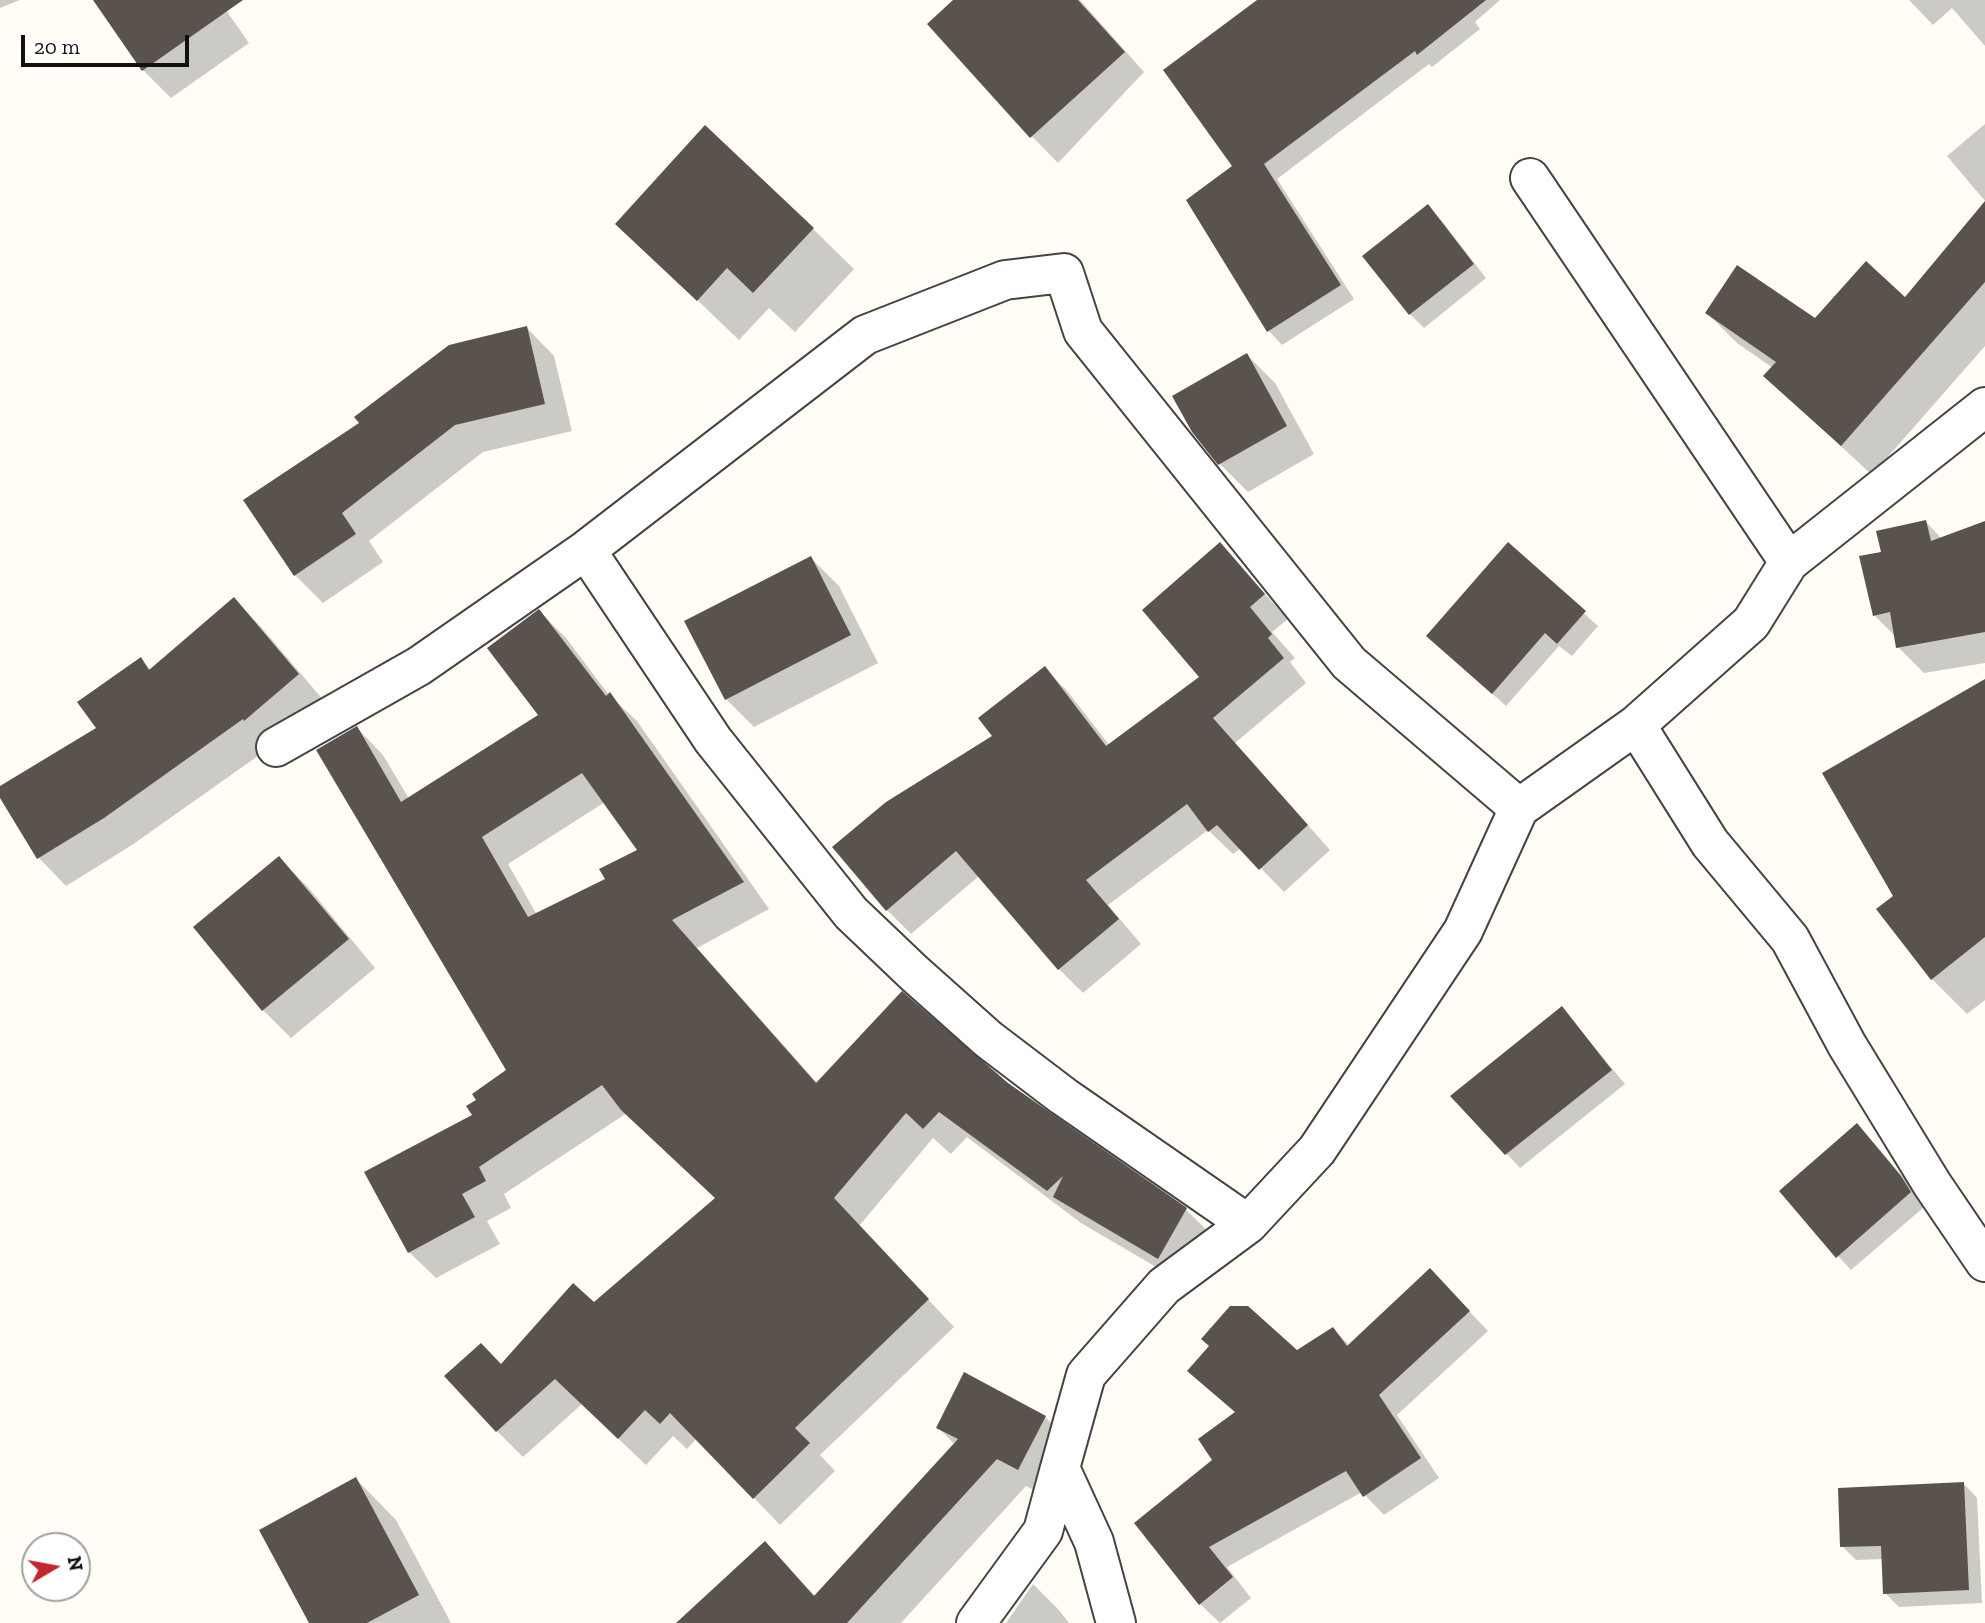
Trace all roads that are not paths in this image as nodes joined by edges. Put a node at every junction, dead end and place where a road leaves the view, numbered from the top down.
1 (1530, 177) dead end
2 (1985, 407) edge
3 (586, 550) junction
4 (1789, 562) junction
5 (1636, 725) junction
6 (276, 747) dead end
7 (1519, 808) junction
8 (1248, 1224) junction
9 (1985, 1262) edge
10 (1060, 1468) junction
11 (976, 1623) edge
12 (1116, 1623) edge

1 - 4 street
2 - 4 street
3 - 6 street
3 - 7 street
3 - 8 street
4 - 5 street
5 - 7 street
5 - 9 street
7 - 8 street
8 - 10 street
10 - 11 street
10 - 12 street

